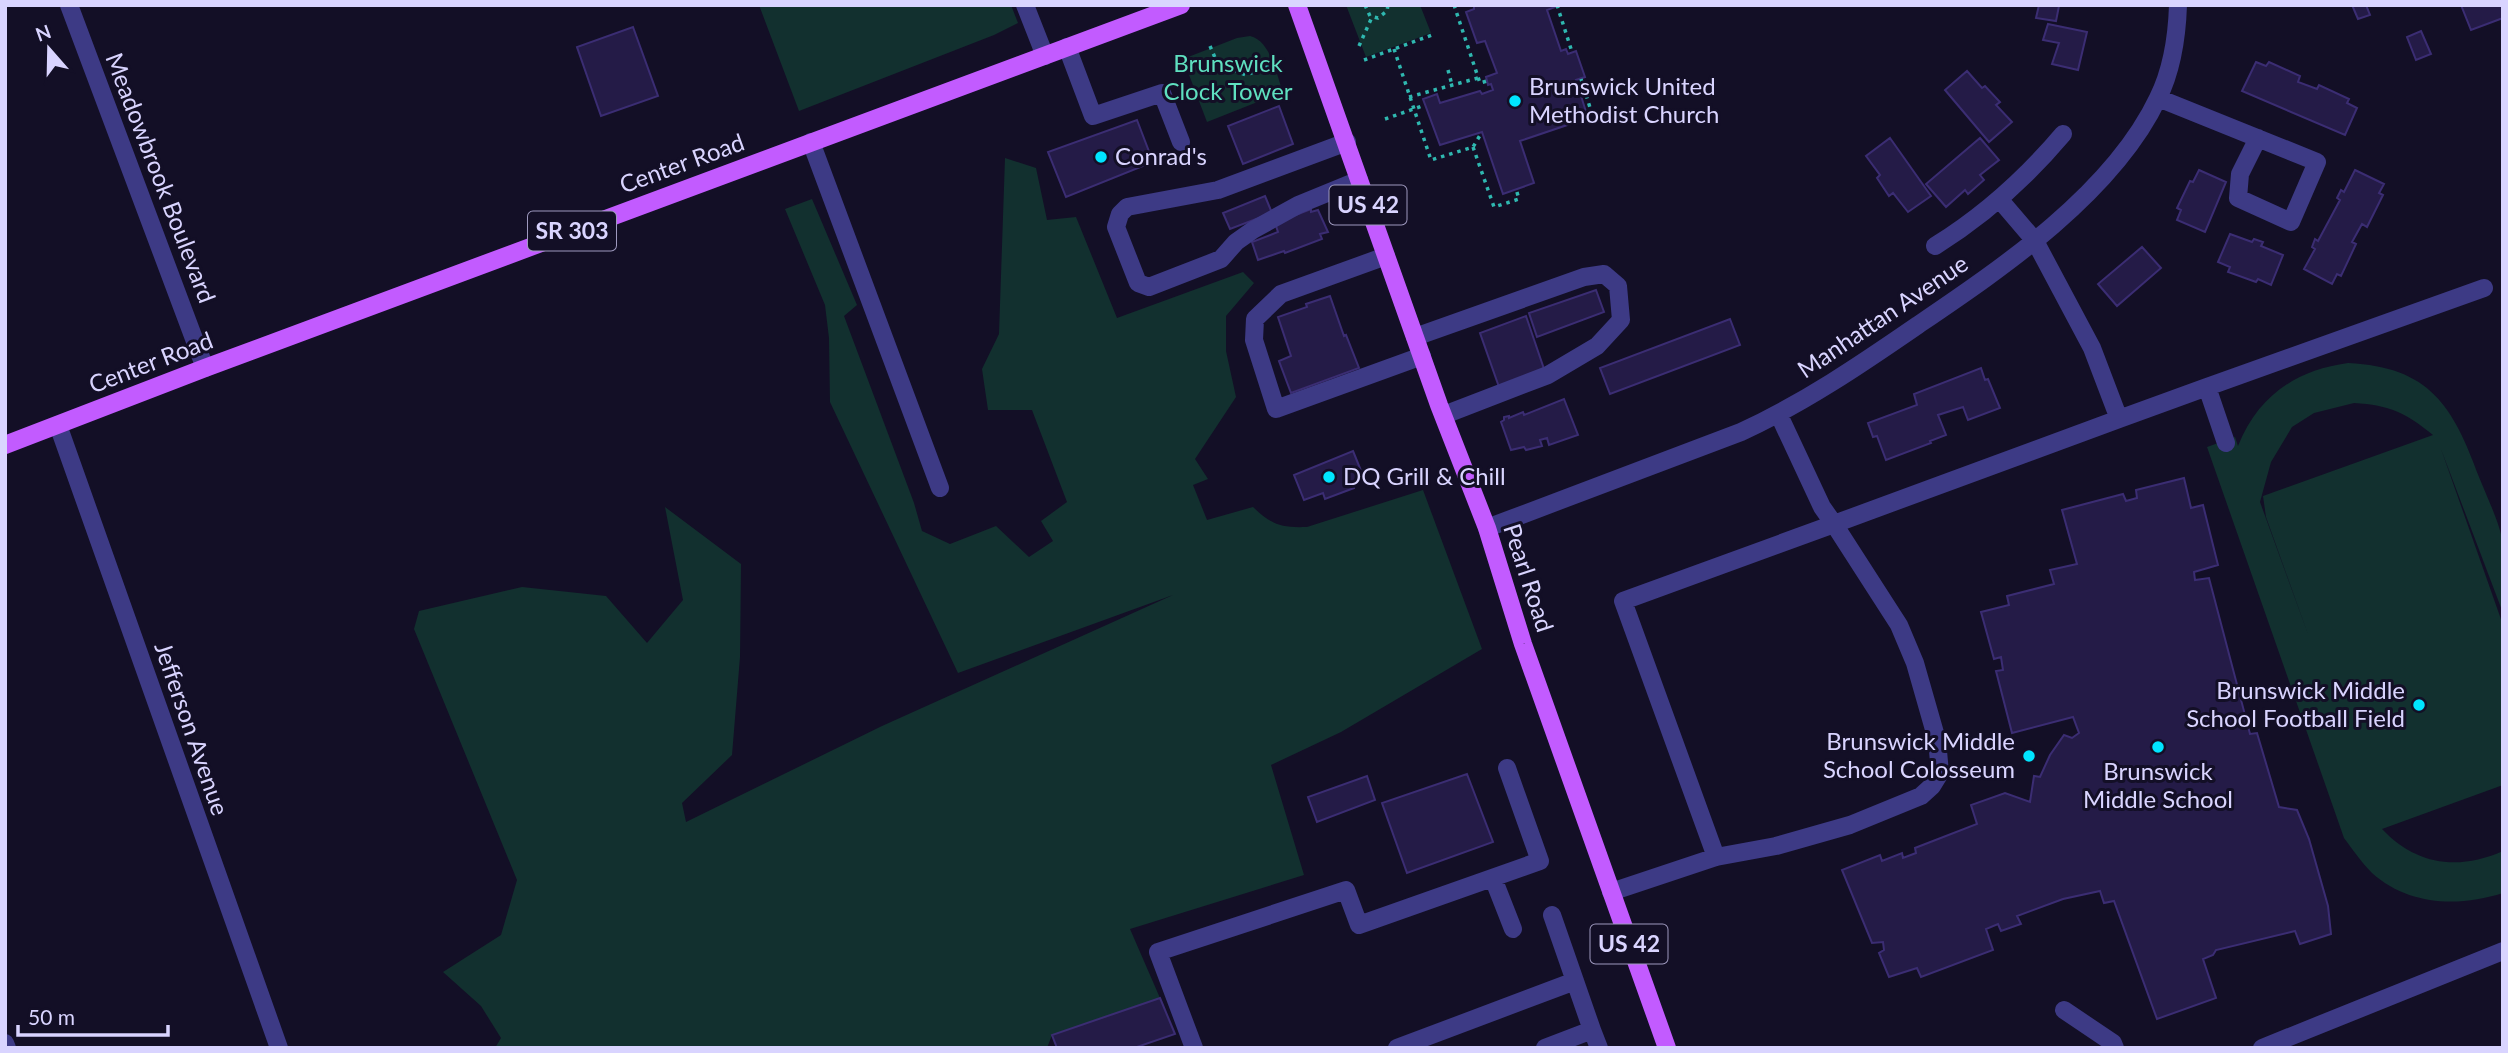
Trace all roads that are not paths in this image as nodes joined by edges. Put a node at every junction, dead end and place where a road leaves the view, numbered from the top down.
1 (69, 5) edge
2 (1025, 5) edge
3 (1181, 5) edge
4 (1297, 5) edge
5 (2178, 5) edge
6 (1067, 47) junction
7 (1045, 55) junction
8 (2158, 98) junction
9 (2063, 134) dead end
10 (2258, 138) junction
11 (811, 142) junction
12 (1181, 142) dead end
13 (1346, 142) junction
14 (1359, 180) junction
15 (2000, 200) junction
16 (2035, 241) junction
17 (1935, 246) dead end
18 (1386, 256) junction
19 (2484, 288) dead end
20 (1415, 337) junction
21 (1422, 356) junction
22 (205, 368) junction
23 (2207, 387) junction
24 (1444, 415) junction
25 (1779, 415) junction
26 (2119, 419) junction
27 (58, 425) junction
28 (2226, 443) dead end
29 (5, 445) edge
30 (940, 488) dead end
31 (1834, 524) junction
32 (1487, 528) junction
33 (1507, 768) dead end
34 (1716, 857) junction
35 (1493, 878) junction
36 (1611, 892) junction
37 (1552, 915) dead end
38 (1513, 929) dead end
39 (2503, 951) edge
40 (1576, 981) junction
41 (2064, 1010) dead end
42 (1592, 1030) junction
43 (279, 1048) edge
44 (1194, 1048) edge
45 (1397, 1048) edge
46 (1545, 1048) edge
47 (1599, 1048) edge
48 (1667, 1048) edge
49 (2115, 1048) edge
50 (2262, 1048) edge

1 - 22 street, Meadowbrook Boulevard
2 - 7 street
3 - 6 main road, Center Road / SR 303
4 - 13 main road, Pearl Road / US 42
5 - 8 street, Manhattan Avenue
6 - 7 main road, Center Road / SR 303
6 - 12 street
7 - 11 main road, Center Road / SR 303
8 - 10 street
8 - 16 street, Manhattan Avenue
9 - 15 street
10 - 10 street
11 - 22 main road, Center Road / SR 303
11 - 30 street
13 - 14 main road, Pearl Road / US 42
13 - 14 street
14 - 18 main road, Pearl Road / US 42
15 - 16 street
15 - 17 street
16 - 25 street, Manhattan Avenue
16 - 26 street
18 - 20 main road, Pearl Road / US 42
18 - 21 street
19 - 23 street
20 - 21 main road, Pearl Road / US 42
20 - 24 street
21 - 24 main road, Pearl Road / US 42
22 - 27 main road, Center Road / SR 303
23 - 26 street
23 - 28 street
24 - 32 main road, Pearl Road / US 42
25 - 31 street
25 - 32 street, Manhattan Avenue
26 - 31 street
27 - 29 main road, Center Road / SR 303
27 - 43 street, Jefferson Avenue
31 - 34 street
31 - 34 street
32 - 36 main road, Pearl Road / US 42
33 - 35 street
34 - 36 street
35 - 38 street
35 - 44 street
36 - 48 main road, Pearl Road / US 42
37 - 40 street
39 - 50 street
40 - 42 street
40 - 45 street
41 - 49 street
42 - 46 street
42 - 47 street

